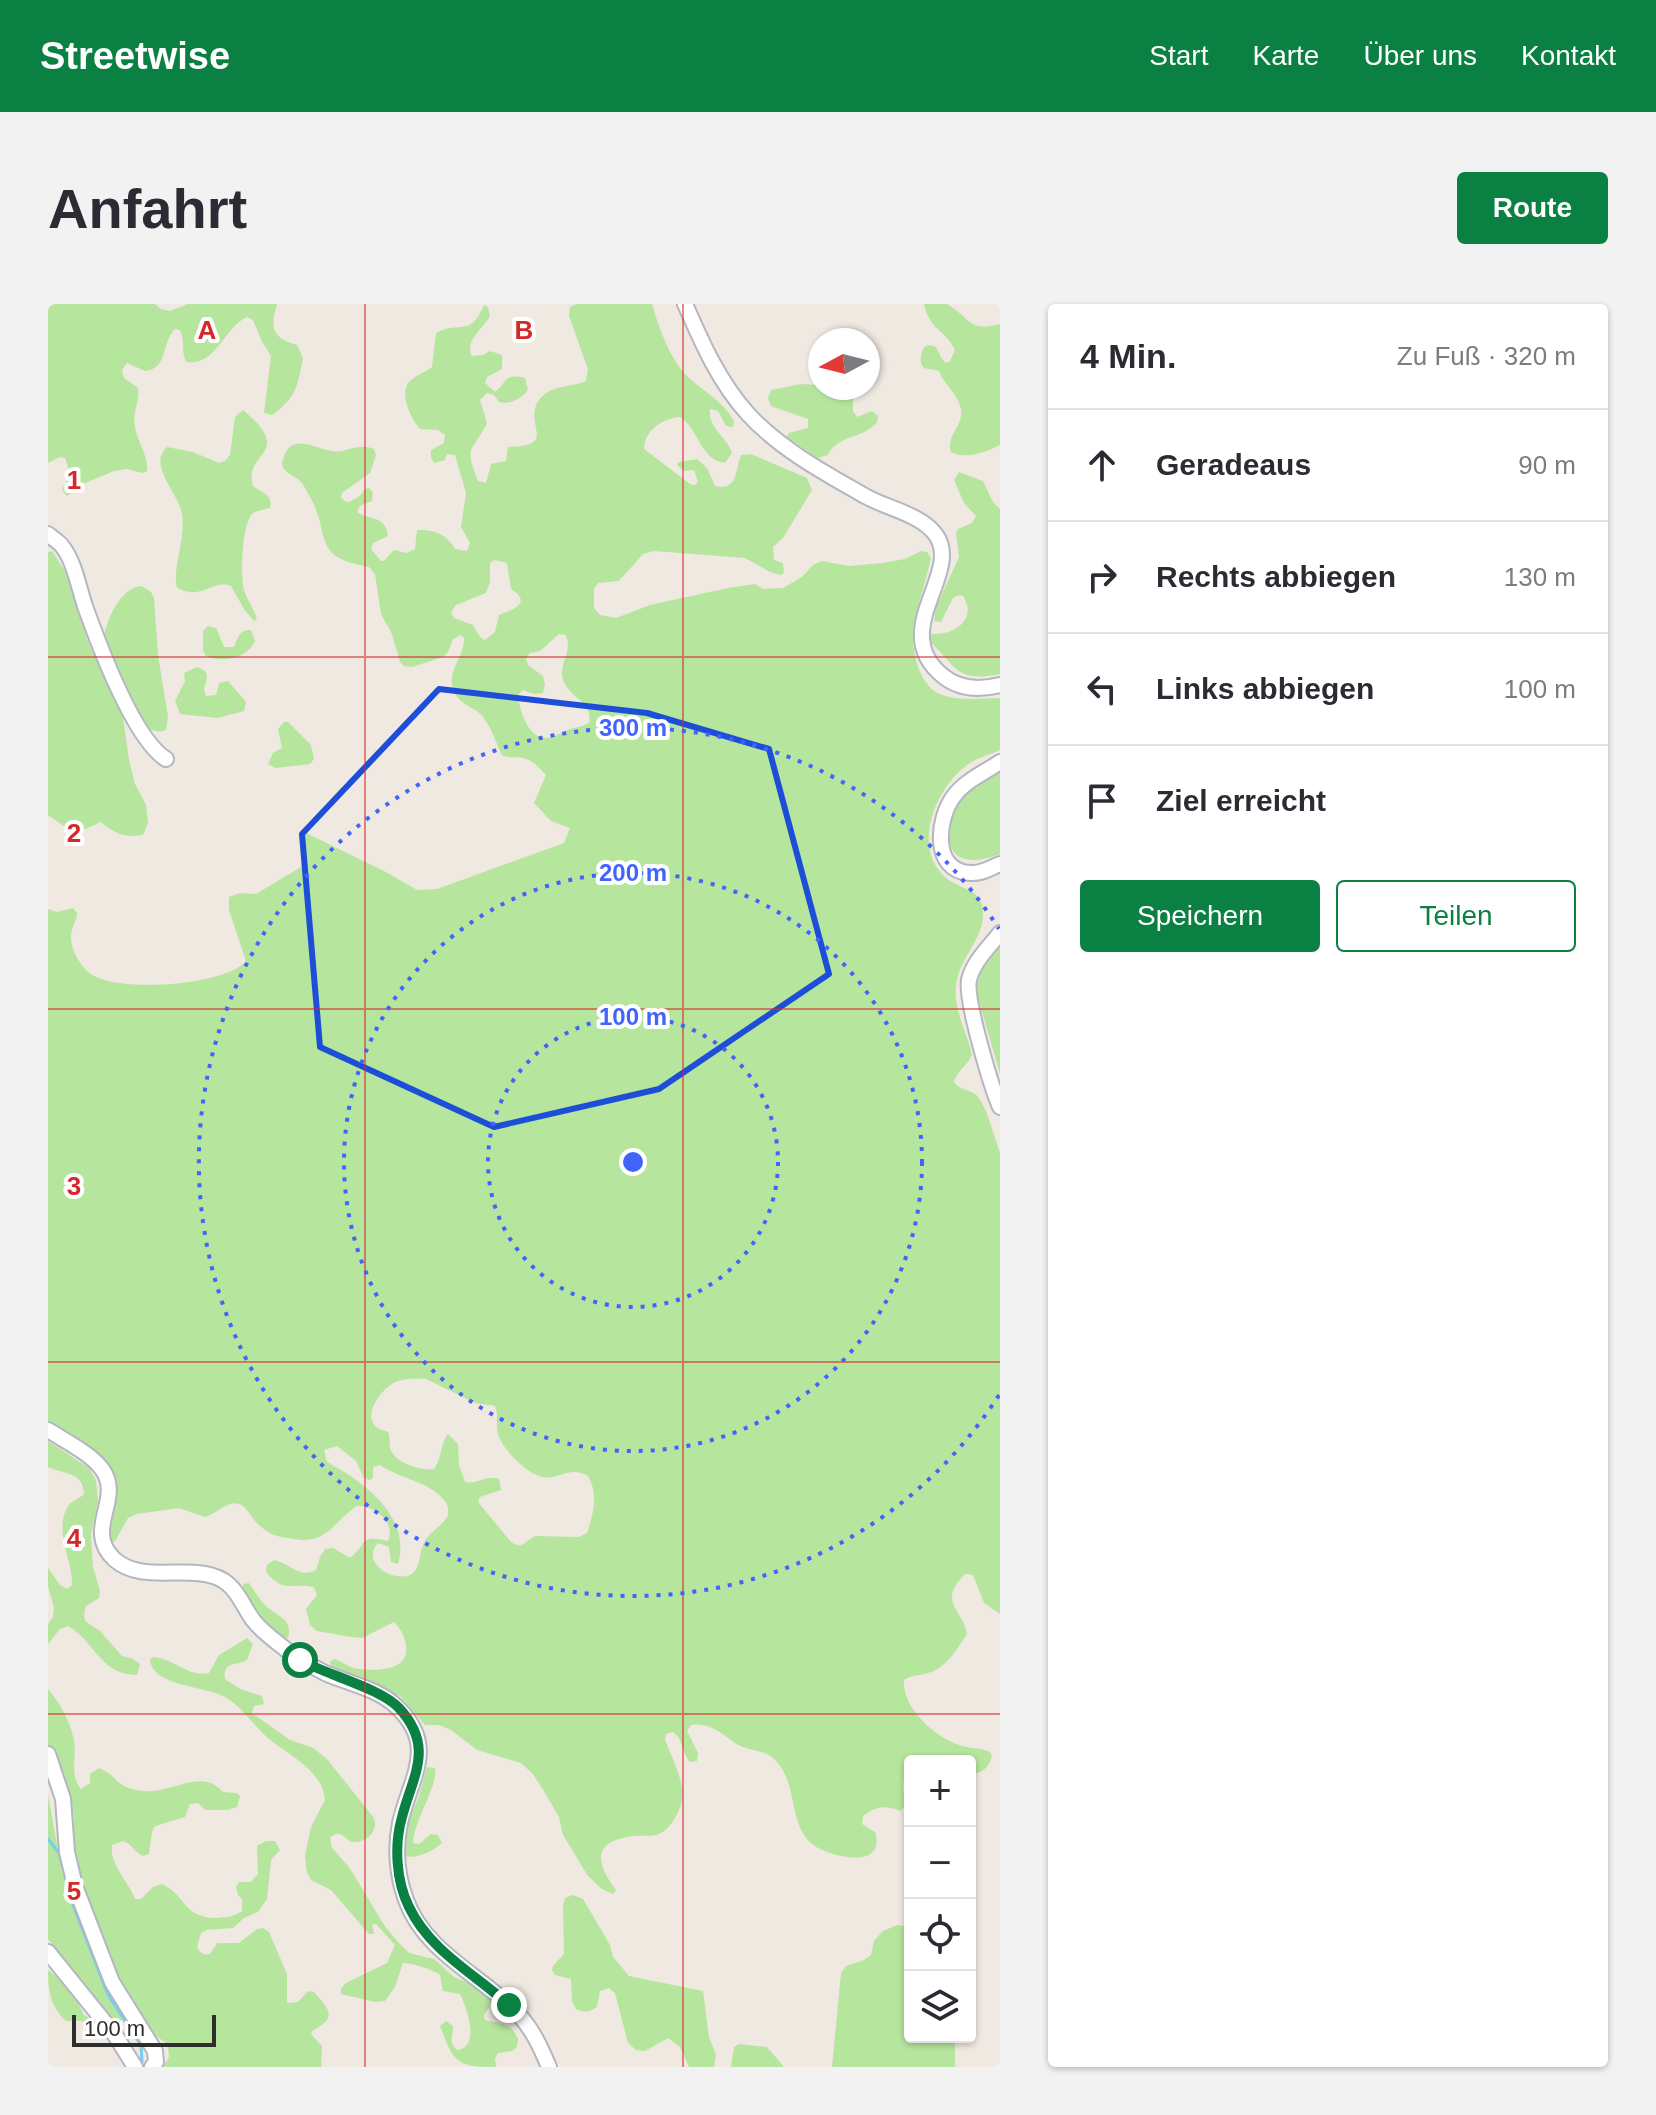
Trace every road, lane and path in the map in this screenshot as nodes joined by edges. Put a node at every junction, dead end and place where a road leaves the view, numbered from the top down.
1 (685, 304) edge
2 (48, 534) edge
3 (1000, 685) edge
4 (166, 759) dead end
5 (1000, 762) edge
6 (1000, 864) edge
7 (1000, 933) edge
8 (1000, 1107) edge
9 (48, 1430) edge
10 (48, 1754) edge
11 (48, 1952) edge
12 (135, 2067) edge
13 (152, 2067) edge
14 (549, 2067) edge

1 - 3 street
2 - 4 street
5 - 6 street
7 - 8 street
9 - 14 street
10 - 13 street
11 - 12 street

